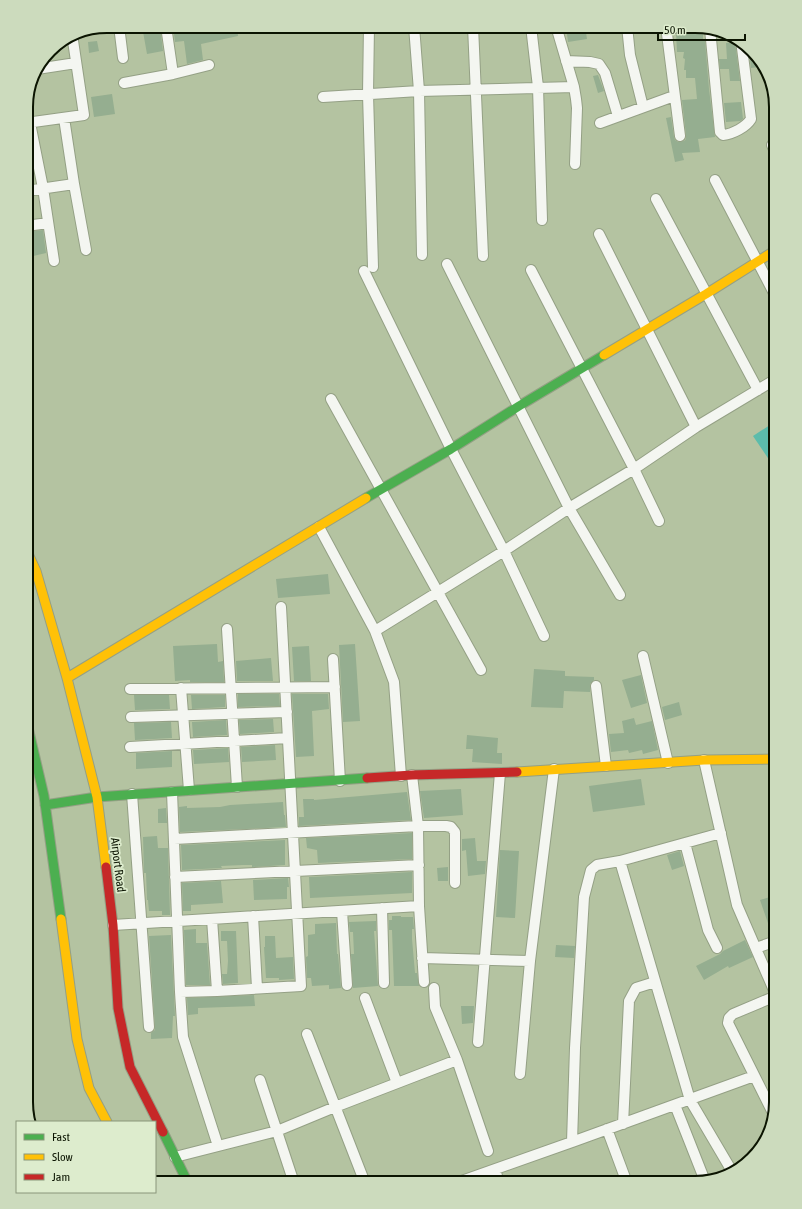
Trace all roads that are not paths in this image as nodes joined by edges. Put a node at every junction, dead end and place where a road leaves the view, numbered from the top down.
1 (120, 33) edge
2 (167, 33) edge
3 (369, 33) edge
4 (415, 33) edge
5 (473, 33) edge
6 (532, 33) edge
7 (558, 33) edge
8 (628, 33) edge
9 (667, 33) edge
10 (710, 34) edge
11 (73, 41) edge
12 (742, 50) edge
13 (123, 58) dead end
14 (566, 61) junction
15 (76, 63) junction
16 (209, 65) dead end
17 (44, 68) edge
18 (173, 74) junction
19 (124, 83) dead end
20 (574, 86) junction
21 (538, 87) junction
22 (476, 89) junction
23 (419, 91) junction
24 (368, 94) junction
25 (674, 96) junction
26 (323, 97) dead end
27 (643, 108) junction
28 (618, 116) junction
29 (64, 118) junction
30 (33, 122) edge
31 (600, 123) dead end
32 (680, 136) dead end
33 (33, 145) edge
34 (575, 164) dead end
35 (715, 180) dead end
36 (74, 184) junction
37 (43, 188) junction
38 (33, 190) edge
39 (656, 199) dead end
40 (542, 220) dead end
41 (48, 223) junction
42 (33, 225) edge
43 (598, 234) dead end
44 (86, 250) dead end
45 (769, 254) edge
46 (422, 255) dead end
47 (483, 256) dead end
48 (54, 261) dead end
49 (758, 261) junction
50 (447, 264) dead end
51 (531, 270) dead end
52 (769, 283) edge
53 (706, 294) junction
54 (647, 329) junction
55 (581, 368) junction
56 (769, 383) edge
57 (758, 390) junction
58 (331, 399) dead end
59 (519, 406) junction
60 (696, 427) junction
61 (451, 449) junction
62 (634, 469) junction
63 (381, 489) junction
64 (570, 508) junction
65 (659, 521) dead end
66 (319, 527) junction
67 (504, 551) junction
68 (33, 565) edge
69 (438, 591) junction
70 (620, 595) dead end
71 (281, 607) dead end
72 (227, 629) dead end
73 (375, 631) junction
74 (544, 636) dead end
75 (643, 656) dead end
76 (333, 659) dead end
77 (482, 670) dead end
78 (67, 678) junction
79 (596, 686) dead end
80 (335, 687) junction
81 (181, 688) junction
82 (231, 688) junction
83 (286, 688) junction
84 (130, 689) dead end
85 (287, 712) junction
86 (232, 714) junction
87 (183, 715) junction
88 (131, 717) dead end
89 (288, 738) junction
90 (234, 741) junction
91 (185, 744) junction
92 (130, 747) dead end
93 (33, 748) edge
94 (769, 759) edge
95 (704, 760) junction
96 (668, 763) junction
97 (606, 766) junction
98 (554, 769) junction
99 (500, 773) junction
100 (412, 775) junction
101 (401, 776) junction
102 (340, 781) junction
103 (291, 783) junction
104 (237, 787) junction
105 (189, 790) junction
106 (172, 792) junction
107 (132, 794) junction
108 (97, 797) junction
109 (45, 805) junction
110 (418, 826) junction
111 (293, 833) junction
112 (721, 833) junction
113 (174, 839) junction
114 (685, 843) junction
115 (620, 861) junction
116 (419, 865) junction
117 (295, 871) junction
118 (175, 877) junction
119 (455, 883) dead end
120 (419, 906) junction
121 (382, 908) junction
122 (342, 911) junction
123 (298, 913) junction
124 (253, 916) junction
125 (212, 919) junction
126 (177, 921) junction
127 (142, 923) junction
128 (113, 925) junction
129 (769, 943) edge
130 (717, 948) dead end
131 (756, 948) junction
132 (422, 958) junction
133 (485, 959) junction
134 (530, 961) junction
135 (769, 979) edge
136 (424, 982) dead end
137 (655, 982) junction
138 (384, 983) dead end
139 (347, 985) dead end
140 (257, 988) junction
141 (434, 988) dead end
142 (180, 992) junction
143 (217, 992) junction
144 (365, 998) dead end
145 (769, 999) edge
146 (149, 1027) dead end
147 (307, 1034) dead end
148 (478, 1042) dead end
149 (457, 1060) junction
150 (520, 1074) dead end
151 (754, 1076) junction
152 (260, 1080) dead end
153 (397, 1083) junction
154 (690, 1100) junction
155 (675, 1105) junction
156 (769, 1105) edge
157 (335, 1108) junction
158 (106, 1121) edge
159 (623, 1124) junction
160 (606, 1129) junction
161 (277, 1131) junction
162 (572, 1142) junction
163 (218, 1146) junction
164 (488, 1151) dead end
165 (175, 1157) junction
166 (729, 1168) edge
167 (495, 1169) junction
168 (703, 1175) edge
169 (184, 1176) edge
170 (292, 1176) edge
171 (362, 1176) edge
172 (476, 1176) edge
173 (497, 1176) edge
174 (623, 1176) edge

1 - 13 street
2 - 18 street
3 - 24 street
4 - 23 street
5 - 22 street
6 - 21 street
7 - 14 street
8 - 27 street
9 - 25 street
10 - 12 street
11 - 15 street
14 - 20 street
14 - 28 street
15 - 17 street
15 - 29 street
16 - 18 street
18 - 19 street
20 - 21 street
20 - 34 street
21 - 22 street
21 - 40 street
22 - 23 street
22 - 47 street
23 - 24 street
23 - 46 street
24 - 26 street
24 - 61 street
25 - 27 street
25 - 32 street
27 - 28 street
28 - 31 street
29 - 30 street
29 - 36 street
33 - 37 street
35 - 49 street
36 - 37 street
36 - 44 street
37 - 38 street
37 - 41 street
39 - 53 street
41 - 42 street
41 - 48 street
43 - 54 street
45 - 49 street
49 - 52 street
49 - 53 street
50 - 59 street
51 - 55 street
53 - 54 street
53 - 57 street
54 - 55 street
54 - 60 street
55 - 59 street
55 - 62 street
56 - 57 street
57 - 60 street
58 - 63 street
59 - 61 street
59 - 64 street
60 - 62 street
61 - 63 street
61 - 67 street
62 - 64 street
62 - 65 street
63 - 66 street
63 - 69 street
64 - 67 street
64 - 70 street
66 - 73 street
66 - 78 street
67 - 69 street
67 - 74 street
68 - 78 street, Airport Road
69 - 73 street
69 - 77 street
71 - 83 street
72 - 82 street
73 - 101 street
75 - 96 street
76 - 80 street
78 - 108 street, Airport Road
79 - 97 street
80 - 83 street
80 - 102 street
81 - 82 street
81 - 84 street
81 - 87 street
82 - 83 street
82 - 86 street
83 - 85 street
85 - 86 street
85 - 89 street
86 - 87 street
86 - 90 street
87 - 88 street
87 - 91 street
89 - 90 street
89 - 103 street
90 - 91 street
90 - 104 street
91 - 92 street
91 - 105 street
93 - 109 street
94 - 95 street
95 - 96 street
95 - 112 street
96 - 97 street
97 - 98 street
98 - 99 street
98 - 134 street
99 - 100 street
99 - 133 street
100 - 101 street
100 - 110 street
101 - 102 street
102 - 103 street
103 - 104 street
103 - 111 street
104 - 105 street
105 - 106 street
106 - 107 street
106 - 113 street
107 - 108 street
107 - 127 street
108 - 109 street
108 - 128 street, Airport Road
109 - 158 street
110 - 111 street
110 - 116 street
110 - 119 street
111 - 113 street
111 - 117 street
112 - 114 street
112 - 131 street
113 - 118 street
114 - 115 street
114 - 130 street
115 - 137 street
115 - 162 street
116 - 117 street
116 - 120 street
117 - 118 street
117 - 123 street
118 - 126 street
120 - 121 street
120 - 132 street
121 - 122 street
121 - 138 street
122 - 123 street
122 - 139 street
123 - 124 street
123 - 140 street
124 - 125 street
124 - 140 street
125 - 126 street
125 - 143 street
126 - 127 street
126 - 142 street
127 - 128 street
127 - 146 street
128 - 165 street, Airport Road
129 - 131 street
131 - 135 street
132 - 133 street
132 - 136 street
133 - 134 street
133 - 148 street
134 - 150 street
137 - 154 street
137 - 159 street
140 - 143 street
141 - 149 street
142 - 143 street
142 - 163 street
144 - 153 street
145 - 151 street
147 - 157 street
149 - 153 street
149 - 164 street
151 - 154 street
151 - 156 street
152 - 161 street
153 - 157 street
154 - 155 street
154 - 166 street
155 - 159 street
155 - 168 street
157 - 161 street
157 - 171 street
159 - 160 street
160 - 162 street
160 - 174 street
161 - 163 street
161 - 170 street
162 - 167 street
163 - 165 street
165 - 169 street, Airport Road
167 - 172 street
167 - 173 street

